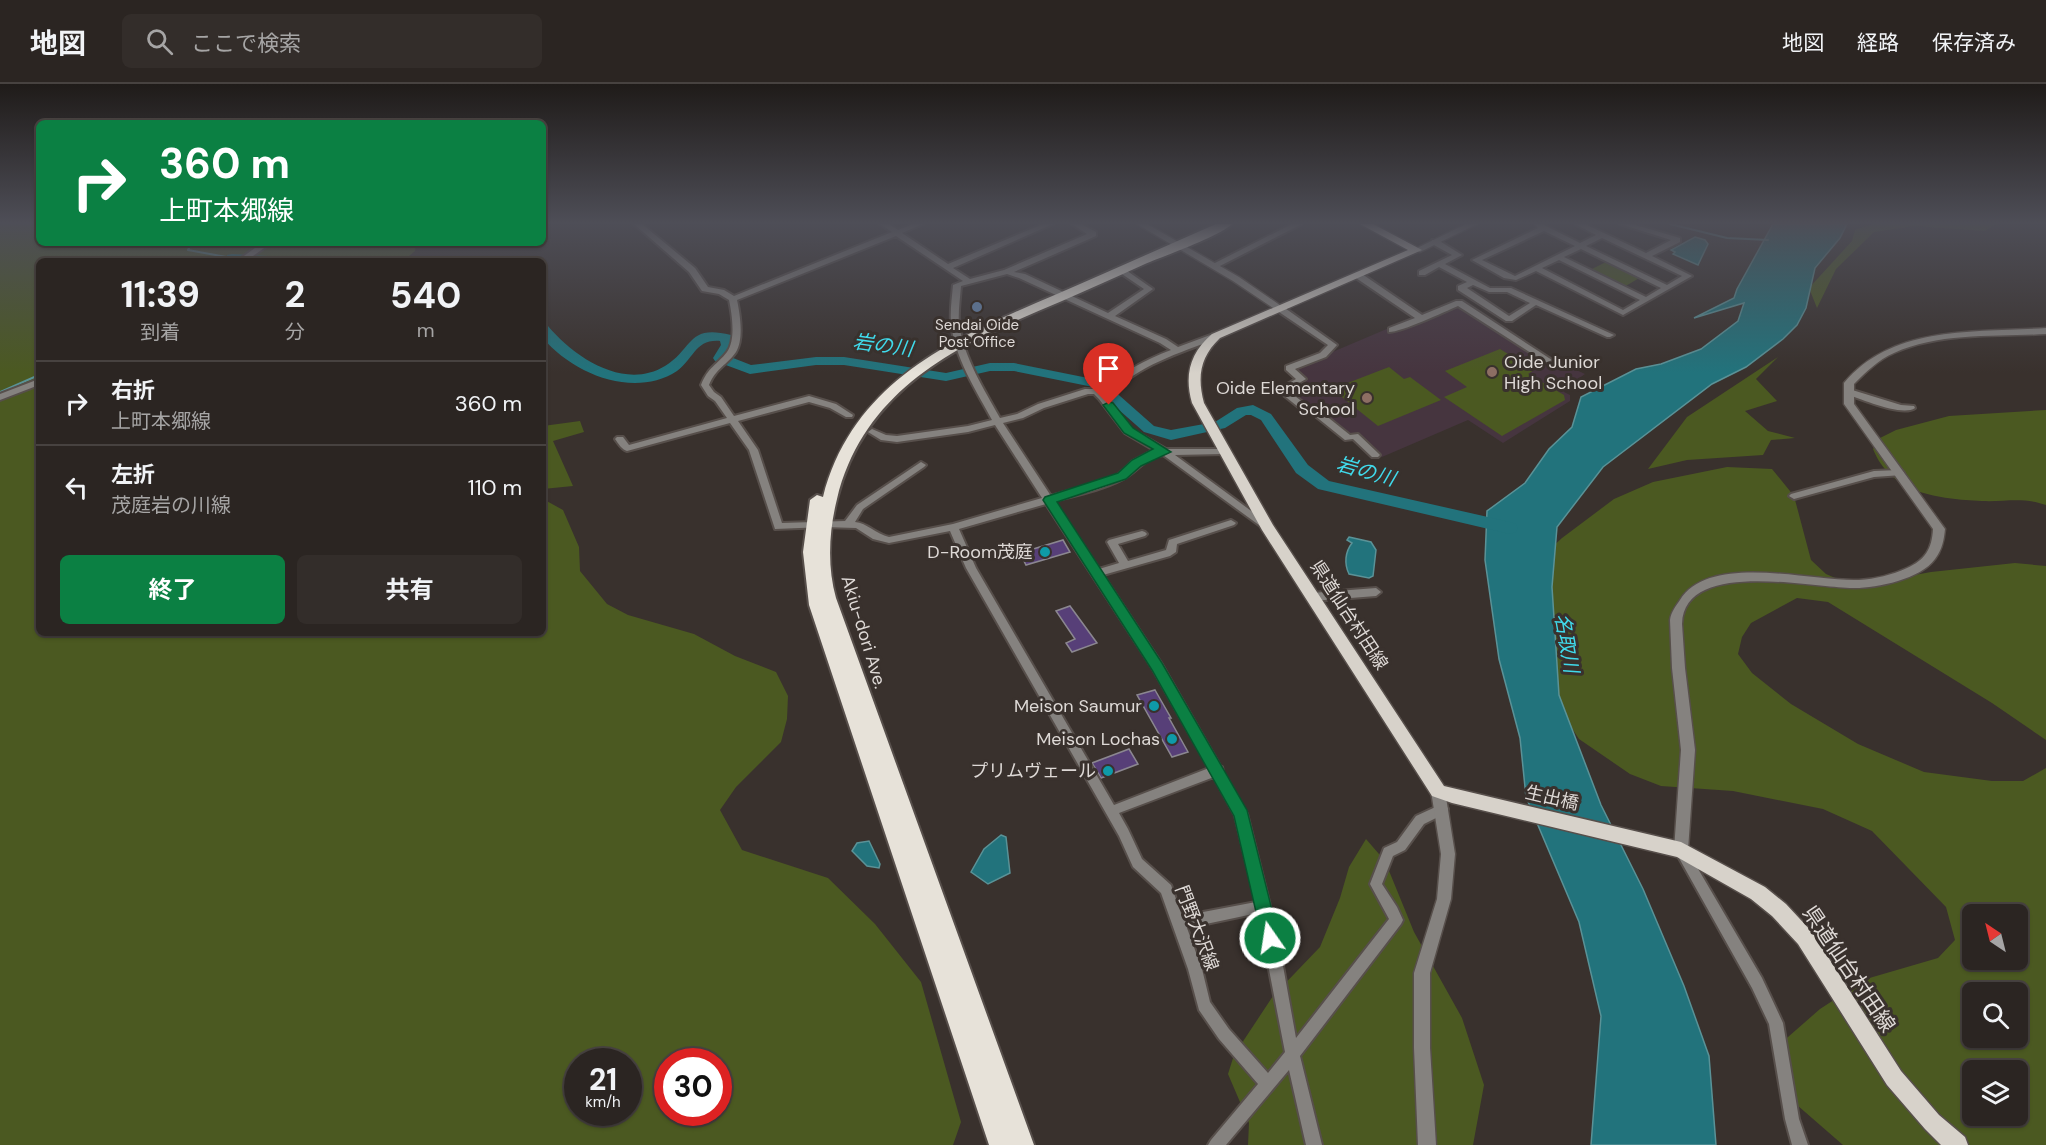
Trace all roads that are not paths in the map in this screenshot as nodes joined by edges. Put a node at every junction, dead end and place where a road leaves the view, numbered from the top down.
1 (694, 274) edge
2 (795, 274) edge
3 (957, 274) edge
4 (1001, 274) edge
5 (1011, 274) edge
6 (1104, 274) edge
7 (1111, 274) edge
8 (1125, 274) edge
9 (1225, 274) edge
10 (1365, 274) edge
11 (1457, 274) edge
12 (1502, 274) edge
13 (1525, 274) edge
14 (1547, 274) edge
15 (1592, 274) edge
16 (1638, 274) edge
17 (1683, 274) edge
18 (1359, 276) junction
19 (969, 282) junction
20 (1473, 282) junction
21 (1667, 288) junction
22 (1059, 293) junction
23 (733, 298) junction
24 (1646, 300) junction
25 (1534, 303) junction
26 (1279, 309) junction
27 (1109, 316) junction
28 (1422, 319) junction
29 (1392, 330) dead end
30 (2046, 332) edge
31 (1216, 336) junction
32 (1610, 336) dead end
33 (961, 343) junction
34 (1179, 351) junction
35 (1548, 360) dead end
36 (36, 383) edge
37 (1849, 392) junction
38 (1103, 395) junction
39 (0, 397) edge
40 (1911, 408) dead end
41 (849, 415) dead end
42 (731, 420) junction
43 (998, 423) junction
44 (872, 432) dead end
45 (620, 439) dead end
46 (1222, 448) junction
47 (1165, 452) junction
48 (1375, 455) dead end
49 (921, 465) dead end
50 (1899, 473) junction
51 (1794, 496) dead end
52 (1049, 500) junction
53 (818, 524) junction
54 (1232, 524) dead end
55 (847, 525) junction
56 (954, 527) junction
57 (1268, 528) junction
58 (1142, 534) dead end
59 (1125, 565) junction
60 (1097, 573) junction
61 (1376, 592) dead end
62 (1312, 597) junction
63 (1218, 770) junction
64 (1444, 799) junction
65 (1111, 811) junction
66 (1643, 840) joint
67 (1681, 850) junction
68 (1263, 906) junction
69 (1179, 923) junction
70 (1292, 1054) junction
71 (1268, 1084) junction
72 (1001, 1145) edge
73 (1022, 1145) edge
74 (1216, 1145) edge
75 (1314, 1145) edge
76 (1427, 1145) edge
77 (1800, 1145) edge
78 (1958, 1145) edge

1 - 23 street
2 - 23 street
3 - 19 street
4 - 19 street
5 - 22 street
6 - 22 highway, Akiu-dori Ave.
7 - 22 highway, Akiu-dori Ave.
8 - 27 street
9 - 26 street
10 - 18 main road
11 - 20 street
12 - 13 street
14 - 24 street
15 - 24 street
16 - 21 street
17 - 21 street
18 - 26 main road
18 - 28 street
19 - 33 street
20 - 25 street
20 - 25 street
21 - 24 street
22 - 27 street
22 - 33 highway, Akiu-dori Ave.
23 - 42 street
25 - 32 street
26 - 31 main road
26 - 48 street
27 - 34 street
28 - 29 street
28 - 35 street
30 - 37 street
31 - 34 street
31 - 46 main road, 県道仙台村田線
33 - 43 street
33 - 53 highway, Akiu-dori Ave.
34 - 38 street
36 - 39 street
37 - 40 street
37 - 50 street
38 - 43 street
38 - 47 street
41 - 42 street
42 - 45 street
42 - 53 street
43 - 44 street
43 - 52 street
46 - 47 street
46 - 57 main road, 県道仙台村田線
47 - 52 street
47 - 57 street
49 - 55 street
50 - 51 street
50 - 67 street
52 - 56 street
52 - 60 street
53 - 55 street
53 - 72 highway, Akiu-dori Ave.
53 - 73 highway, Akiu-dori Ave.
54 - 59 street
55 - 56 street
56 - 65 street, 門野大沢線
57 - 62 main road, 県道仙台村田線
58 - 59 street
59 - 60 street
60 - 63 street
61 - 62 street
62 - 64 main road, 県道仙台村田線
63 - 65 street
63 - 68 street
64 - 66 main road, 生出橋
64 - 70 street
64 - 76 street
65 - 69 street, 門野大沢線
66 - 67 main road, 県道仙台村田線
67 - 77 street
67 - 78 main road, 県道仙台村田線
68 - 69 street
68 - 70 street
69 - 71 street, 門野大沢線
70 - 71 street
70 - 75 street
71 - 74 street

